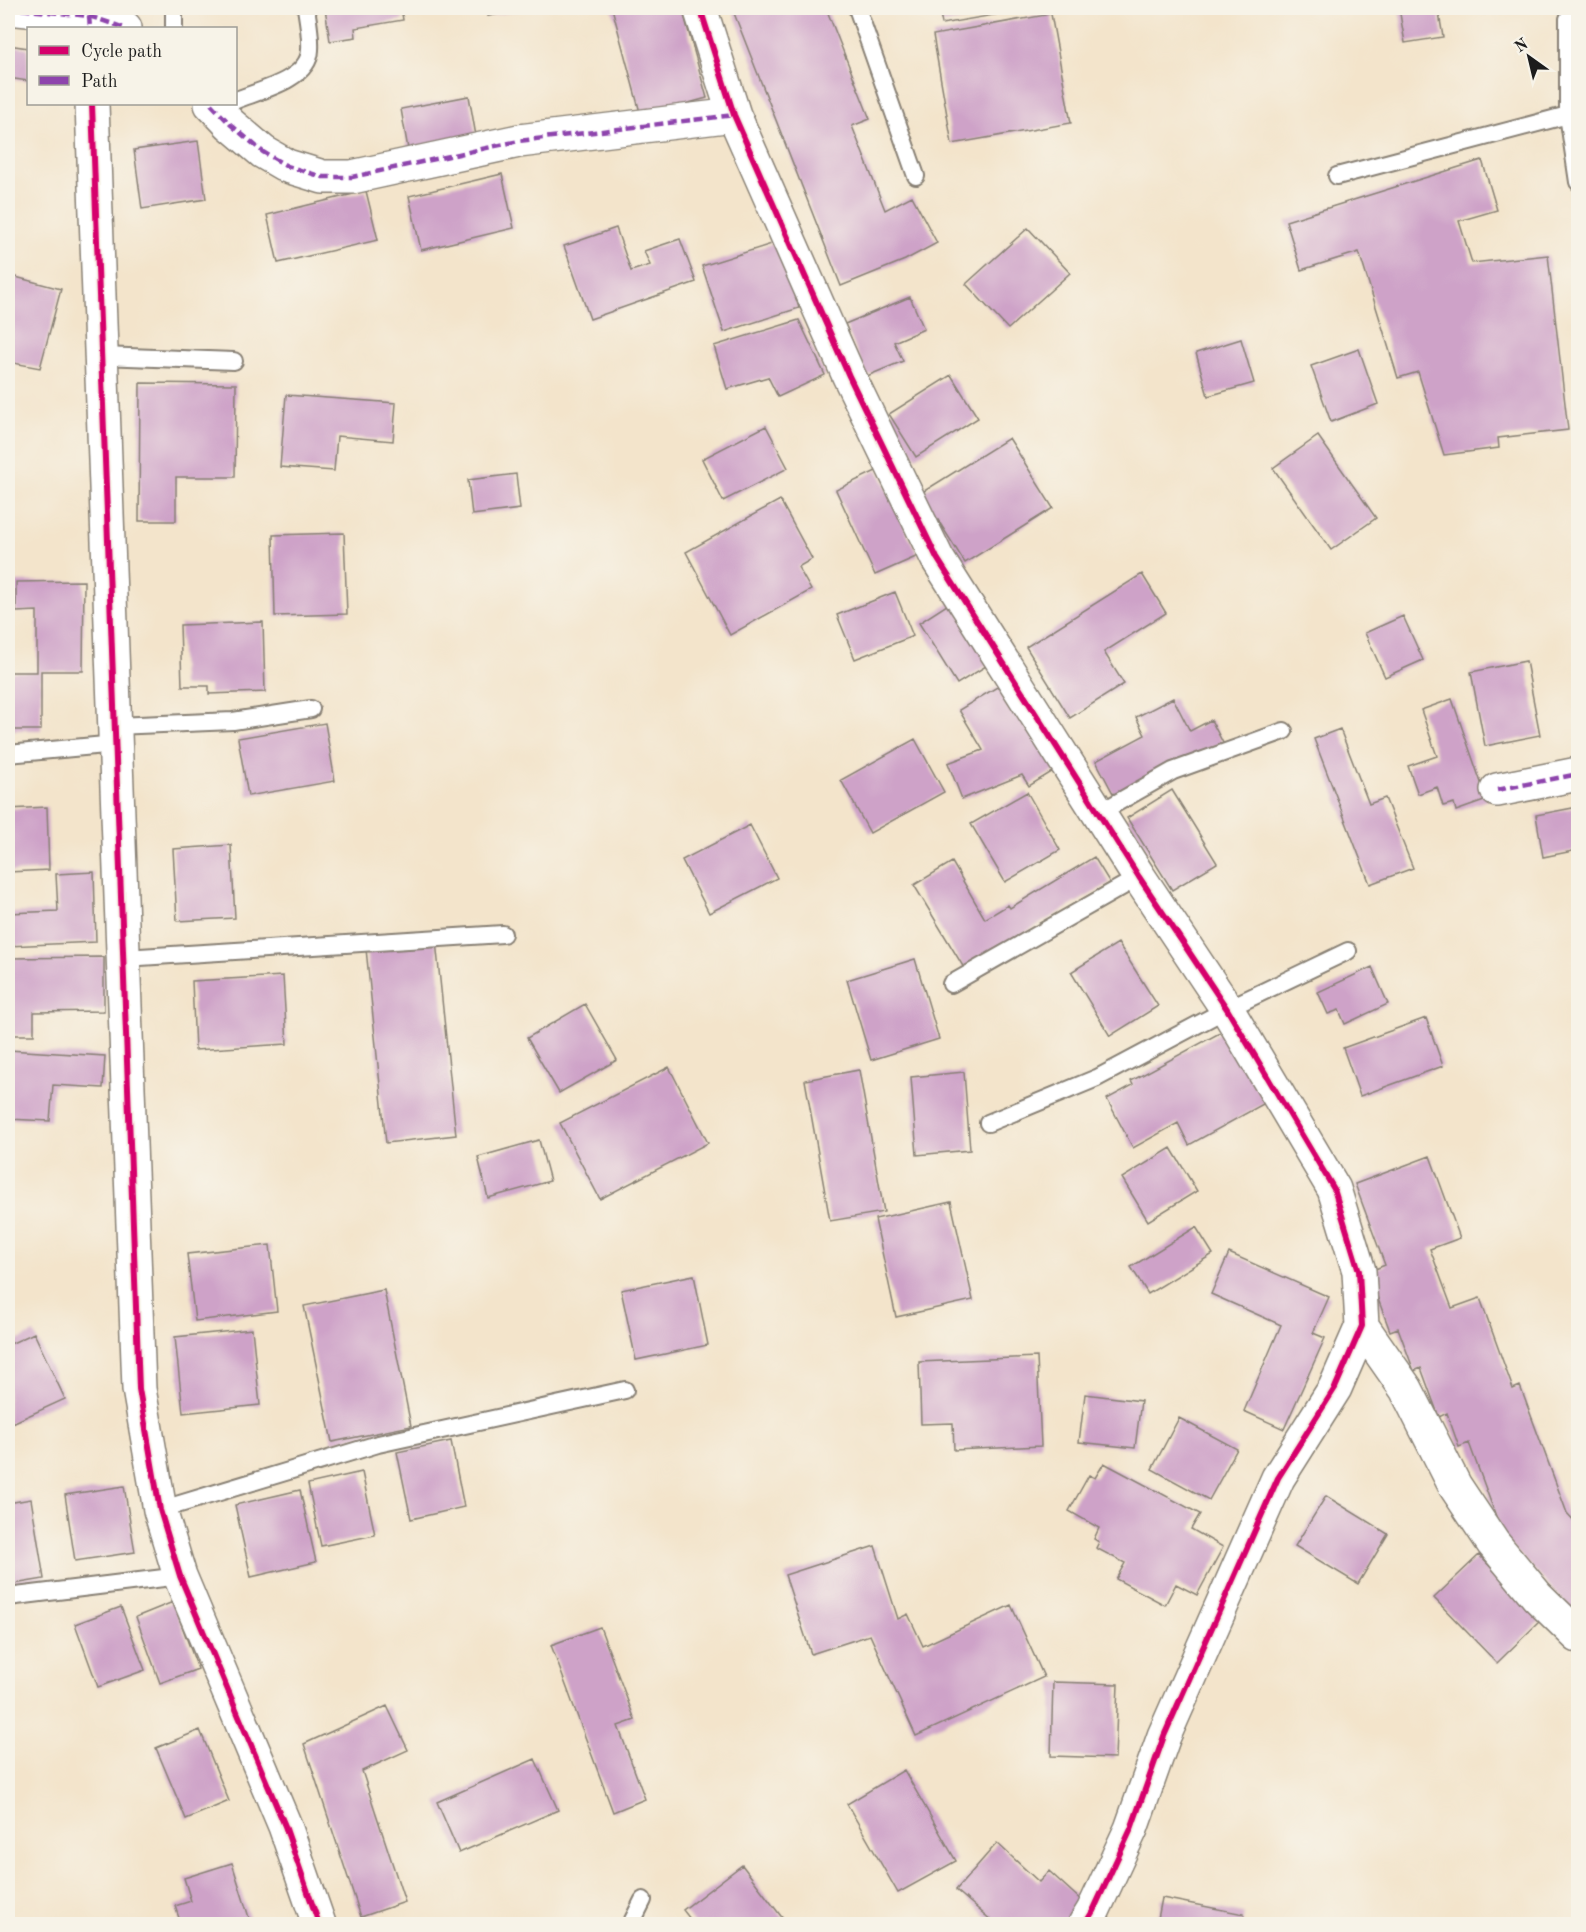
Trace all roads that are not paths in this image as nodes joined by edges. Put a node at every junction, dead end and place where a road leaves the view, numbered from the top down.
1 (8, 8) edge
2 (174, 8) edge
3 (306, 8) edge
4 (700, 8) edge
5 (857, 8) edge
6 (1573, 8) edge
7 (89, 22) edge
8 (119, 27) edge
9 (174, 27) edge
10 (237, 98) edge
11 (93, 105) edge
12 (222, 105) edge
13 (734, 115) junction
14 (1568, 115) junction
15 (916, 176) dead end
16 (1337, 176) dead end
17 (1578, 182) edge
18 (102, 356) junction
19 (234, 361) dead end
20 (311, 709) dead end
21 (1284, 731) dead end
22 (115, 735) junction
23 (8, 754) edge
24 (1578, 774) edge
25 (1497, 790) dead end
26 (1098, 813) junction
27 (1139, 877) junction
28 (503, 934) dead end
29 (1348, 951) dead end
30 (124, 958) junction
31 (951, 984) dead end
32 (1227, 1009) junction
33 (988, 1123) dead end
34 (1362, 1326) junction
35 (625, 1390) dead end
36 (160, 1510) junction
37 (180, 1576) junction
38 (8, 1597) edge
39 (1578, 1636) edge
40 (643, 1900) dead end
41 (319, 1924) edge
42 (631, 1924) edge
43 (1085, 1924) edge

1 - 7 street
2 - 9 lane
3 - 10 lane
4 - 13 street
5 - 15 lane
6 - 14 lane
7 - 8 street
11 - 18 street
12 - 13 street
13 - 26 street
14 - 16 lane
14 - 17 lane
18 - 19 lane
18 - 22 street
20 - 22 lane
21 - 26 lane
22 - 23 lane
22 - 30 street
24 - 25 street
26 - 27 street
27 - 31 lane
27 - 32 street
28 - 30 lane
29 - 32 lane
30 - 36 street
32 - 33 lane
32 - 34 street
34 - 39 street
34 - 43 street
35 - 36 lane
36 - 37 street
37 - 38 lane
37 - 41 street
40 - 42 lane

